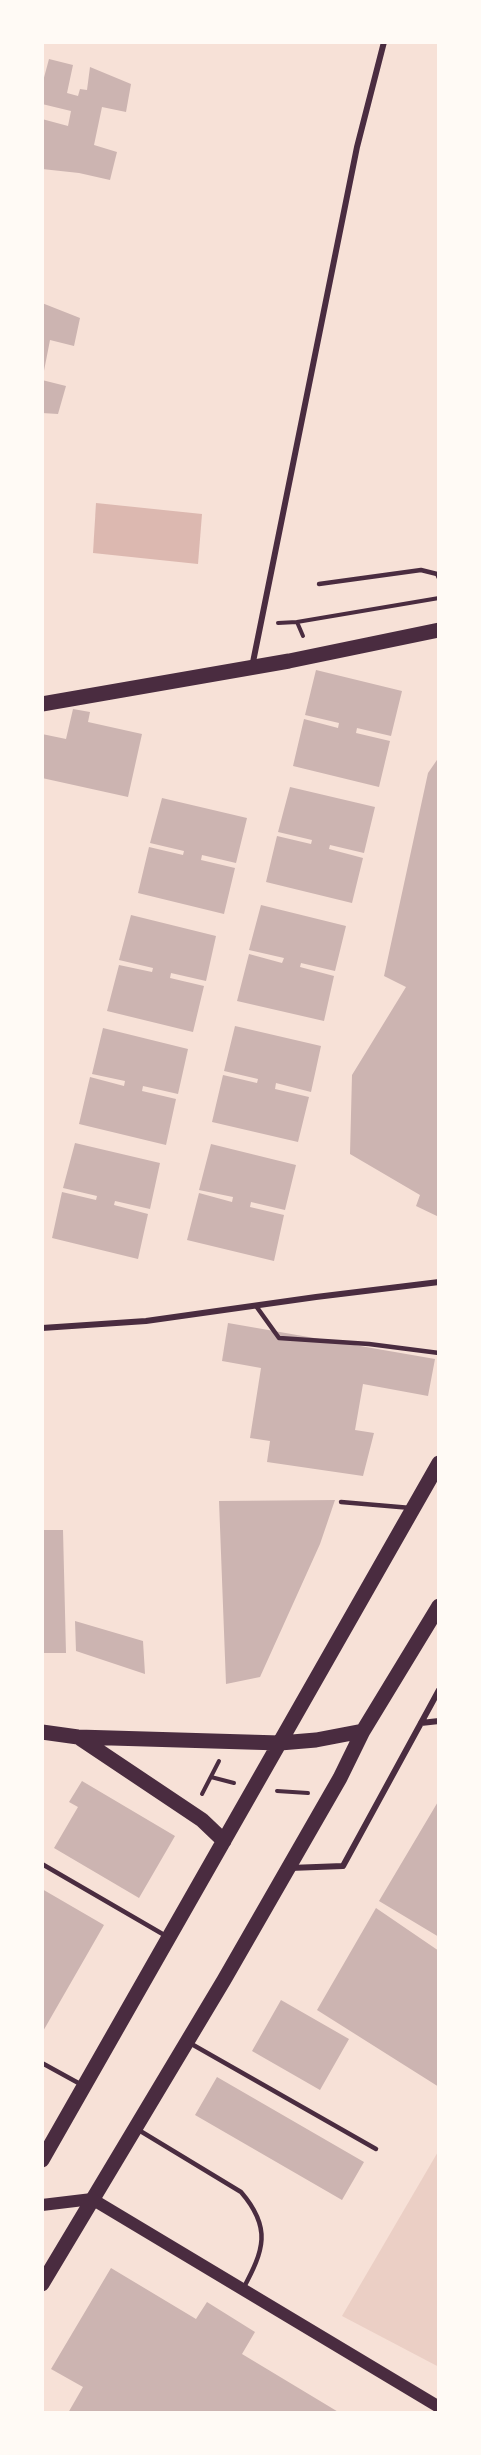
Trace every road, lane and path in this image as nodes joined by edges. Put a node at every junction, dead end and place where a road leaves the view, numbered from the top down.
1 (384, 42) edge
2 (439, 578) edge
3 (319, 584) dead end
4 (439, 598) edge
5 (274, 618) dead end
6 (297, 622) junction
7 (439, 630) edge
8 (313, 656) junction
9 (251, 667) junction
10 (42, 704) edge
11 (439, 1282) edge
12 (256, 1305) junction
13 (42, 1328) edge
14 (439, 1353) edge
15 (439, 1463) edge
16 (341, 1502) dead end
17 (413, 1508) junction
18 (439, 1606) edge
19 (439, 1690) edge
20 (439, 1721) edge
21 (421, 1723) junction
22 (363, 1731) junction
23 (42, 1732) edge
24 (78, 1737) junction
25 (229, 1742) junction
26 (280, 1743) junction
27 (192, 1814) junction
28 (224, 1841) junction
29 (42, 1864) edge
30 (288, 1868) junction
31 (168, 1938) junction
32 (186, 2041) junction
33 (42, 2063) edge
34 (83, 2086) junction
35 (135, 2127) junction
36 (376, 2149) dead end
37 (42, 2160) edge
38 (92, 2199) junction
39 (42, 2205) edge
40 (42, 2284) edge
41 (242, 2289) junction
42 (439, 2407) edge

1 - 9 street
2 - 3 lane
4 - 6 path
5 - 6 path
6 - 8 path
7 - 8 main road
8 - 9 main road
9 - 10 main road
11 - 12 street
12 - 13 street
12 - 14 lane
15 - 17 main road
16 - 17 lane
17 - 26 main road
18 - 22 main road
19 - 21 street
20 - 21 street
21 - 30 street
22 - 26 main road
22 - 30 main road
23 - 24 main road
24 - 25 main road
24 - 27 main road
25 - 26 main road
25 - 27 path
26 - 28 main road
27 - 28 main road
28 - 31 main road
29 - 31 lane
30 - 32 main road
31 - 34 main road
32 - 35 main road
32 - 36 lane
33 - 34 lane
34 - 37 main road
35 - 38 main road
35 - 41 lane
38 - 39 main road
38 - 40 main road
38 - 41 main road
41 - 42 main road

